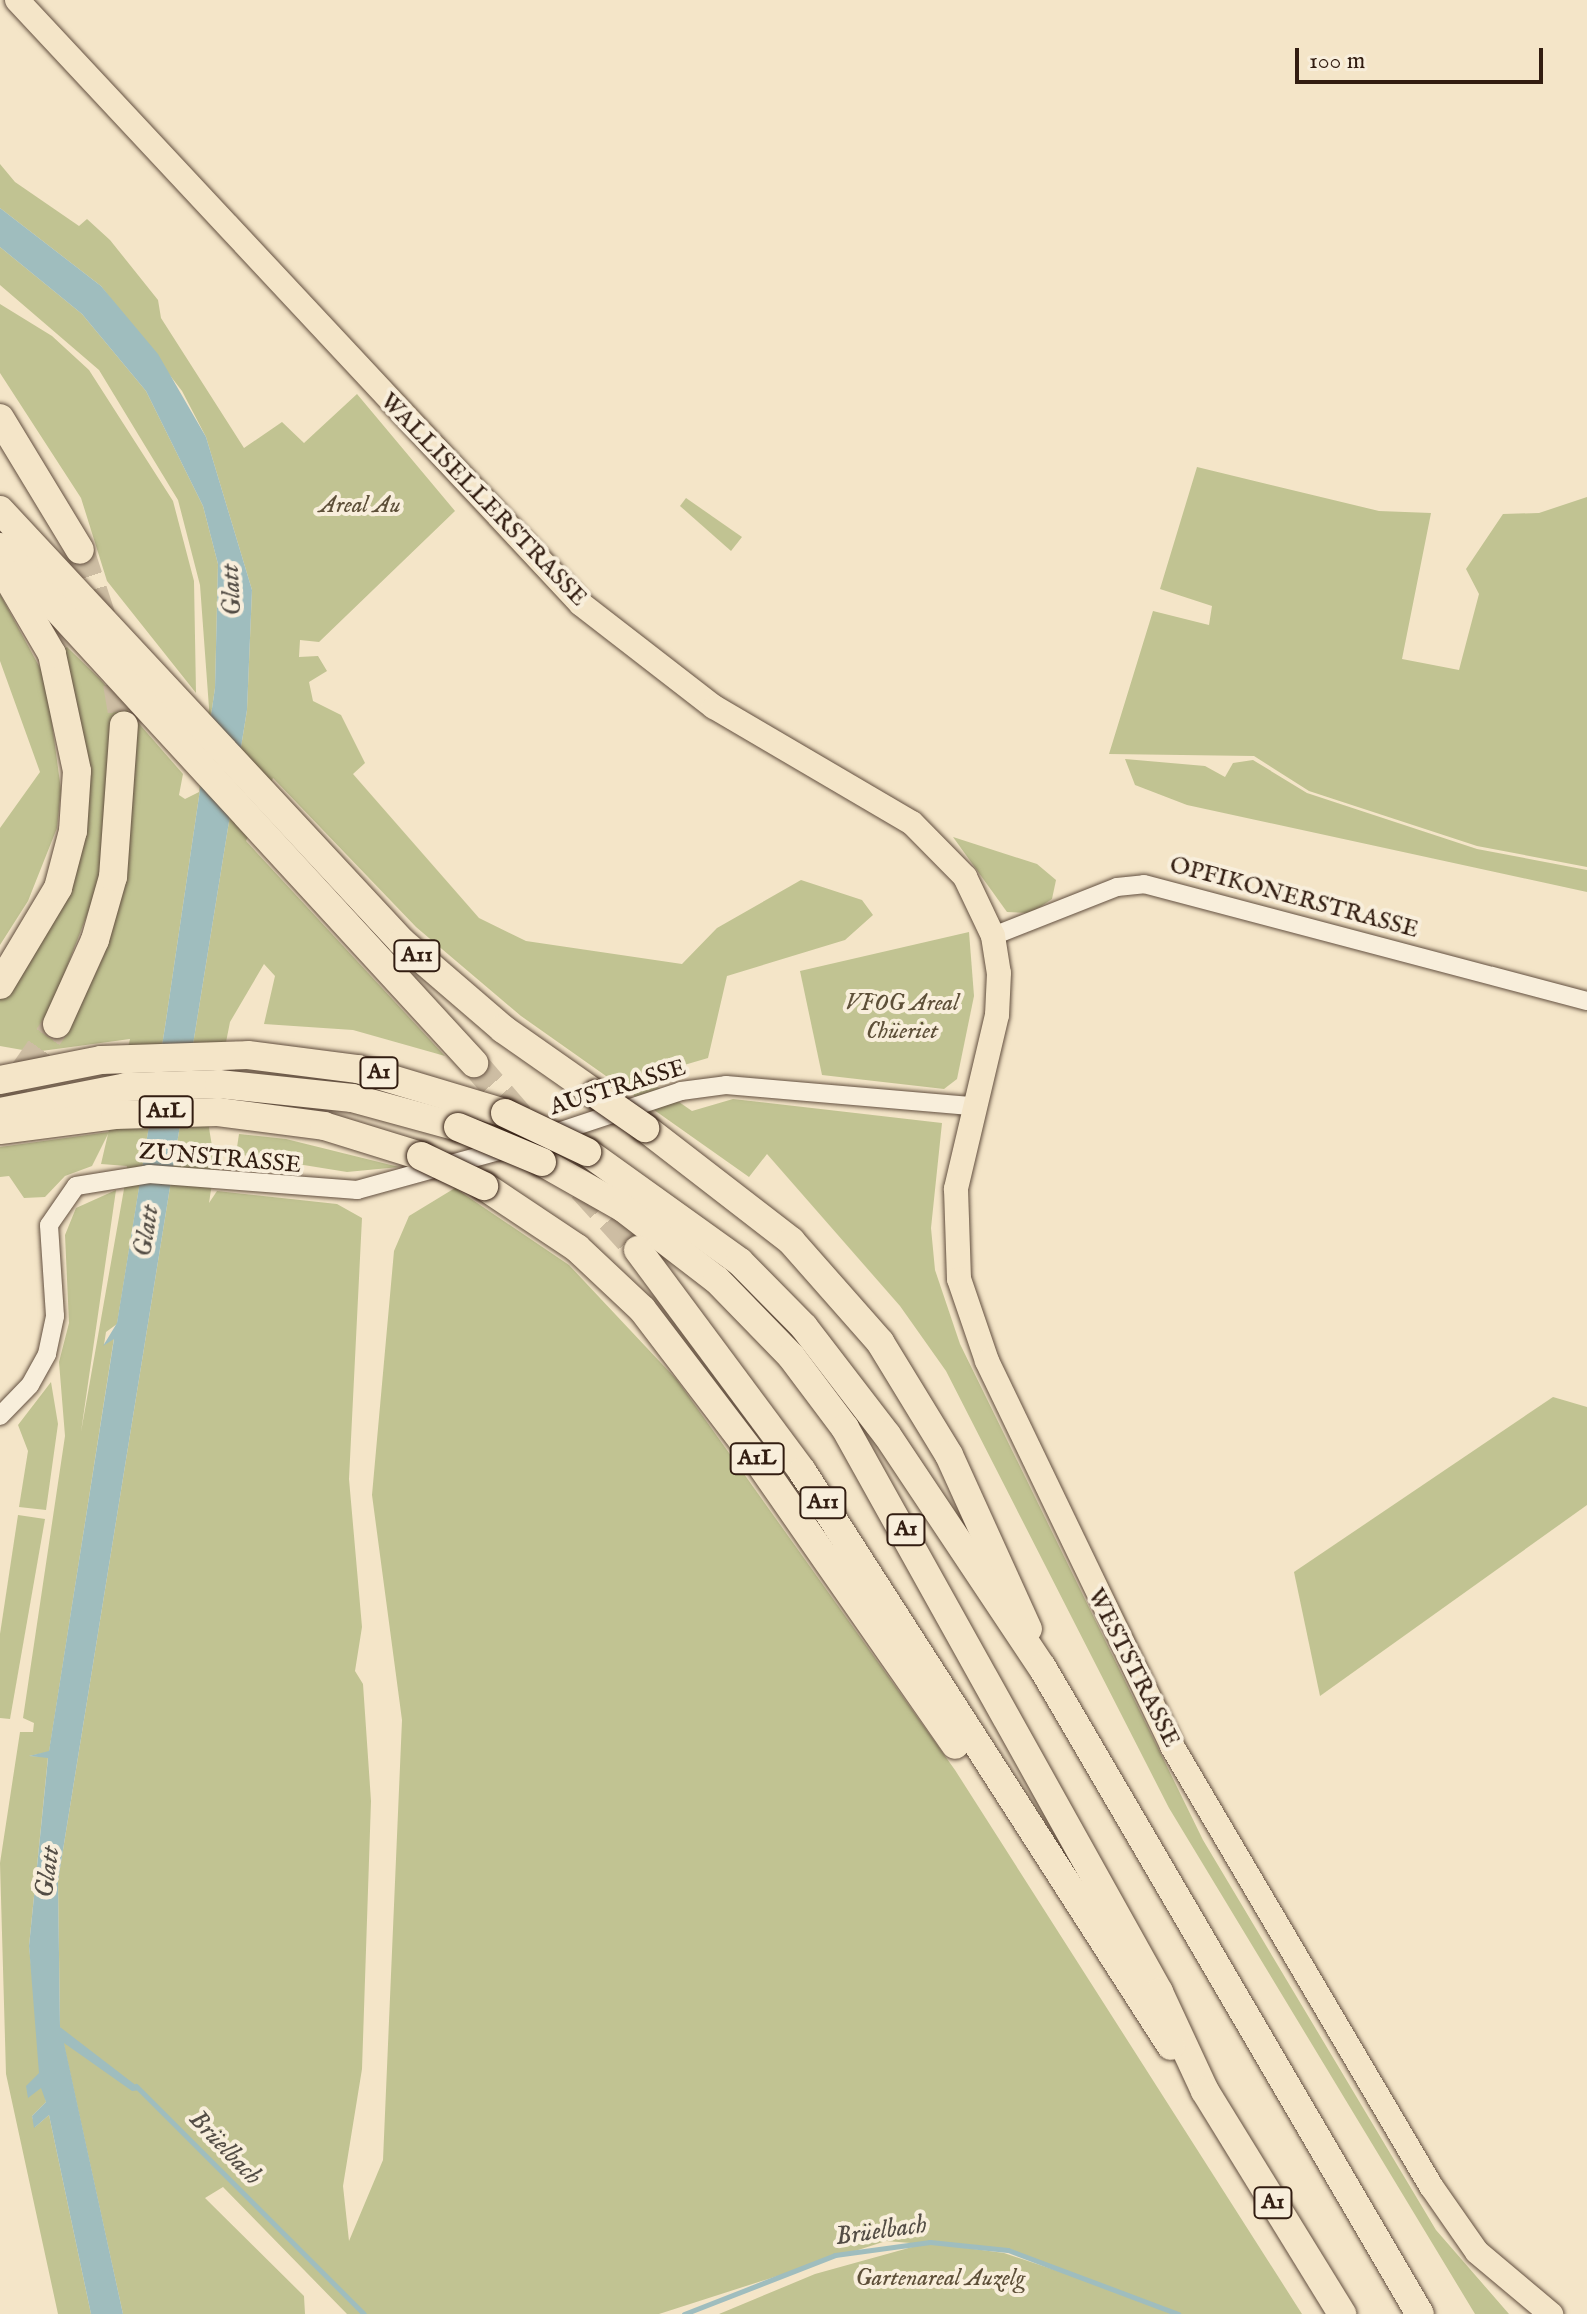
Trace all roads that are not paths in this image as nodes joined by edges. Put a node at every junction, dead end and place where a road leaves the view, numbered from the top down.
1 (17, 0) edge
2 (0, 418) edge
3 (0, 510) edge
4 (0, 547) edge
5 (80, 550) tunnel mouth
6 (0, 566) edge
7 (124, 725) tunnel mouth
8 (993, 936) junction
9 (0, 985) edge
10 (1587, 1001) edge
11 (57, 1024) tunnel mouth
12 (474, 1063) tunnel mouth
13 (0, 1080) edge
14 (94, 1104) junction
15 (973, 1106) junction
16 (0, 1112) edge
17 (0, 1130) edge
18 (380, 1187) joint
19 (638, 1250) tunnel mouth
20 (0, 1416) edge
21 (1042, 1667) junction
22 (991, 1768) joint
23 (1064, 1884) junction
24 (1205, 2091) junction
25 (1342, 2314) edge
26 (1420, 2314) edge
27 (1551, 2314) edge

1 - 8 main road, WALLISELLERSTRASSE
2 - 5 highway
3 - 21 highway, A11, bridge
4 - 12 highway, A11
6 - 9 highway
7 - 11 highway
8 - 10 street, OPFIKONERSTRASSE
8 - 15 main road, WESTSTRASSE
13 - 21 highway, A1, bridge
14 - 16 highway, A1
14 - 17 highway, A1L
14 - 23 highway, A1L, bridge
14 - 24 highway, A1, bridge
15 - 18 street, AUSTRASSE
15 - 27 main road, WESTSTRASSE
18 - 20 street, ZUNSTRASSE
19 - 22 highway, A11
21 - 26 highway, A1
22 - 23 highway, A1L
23 - 24 highway, A1L
24 - 25 highway, A1

